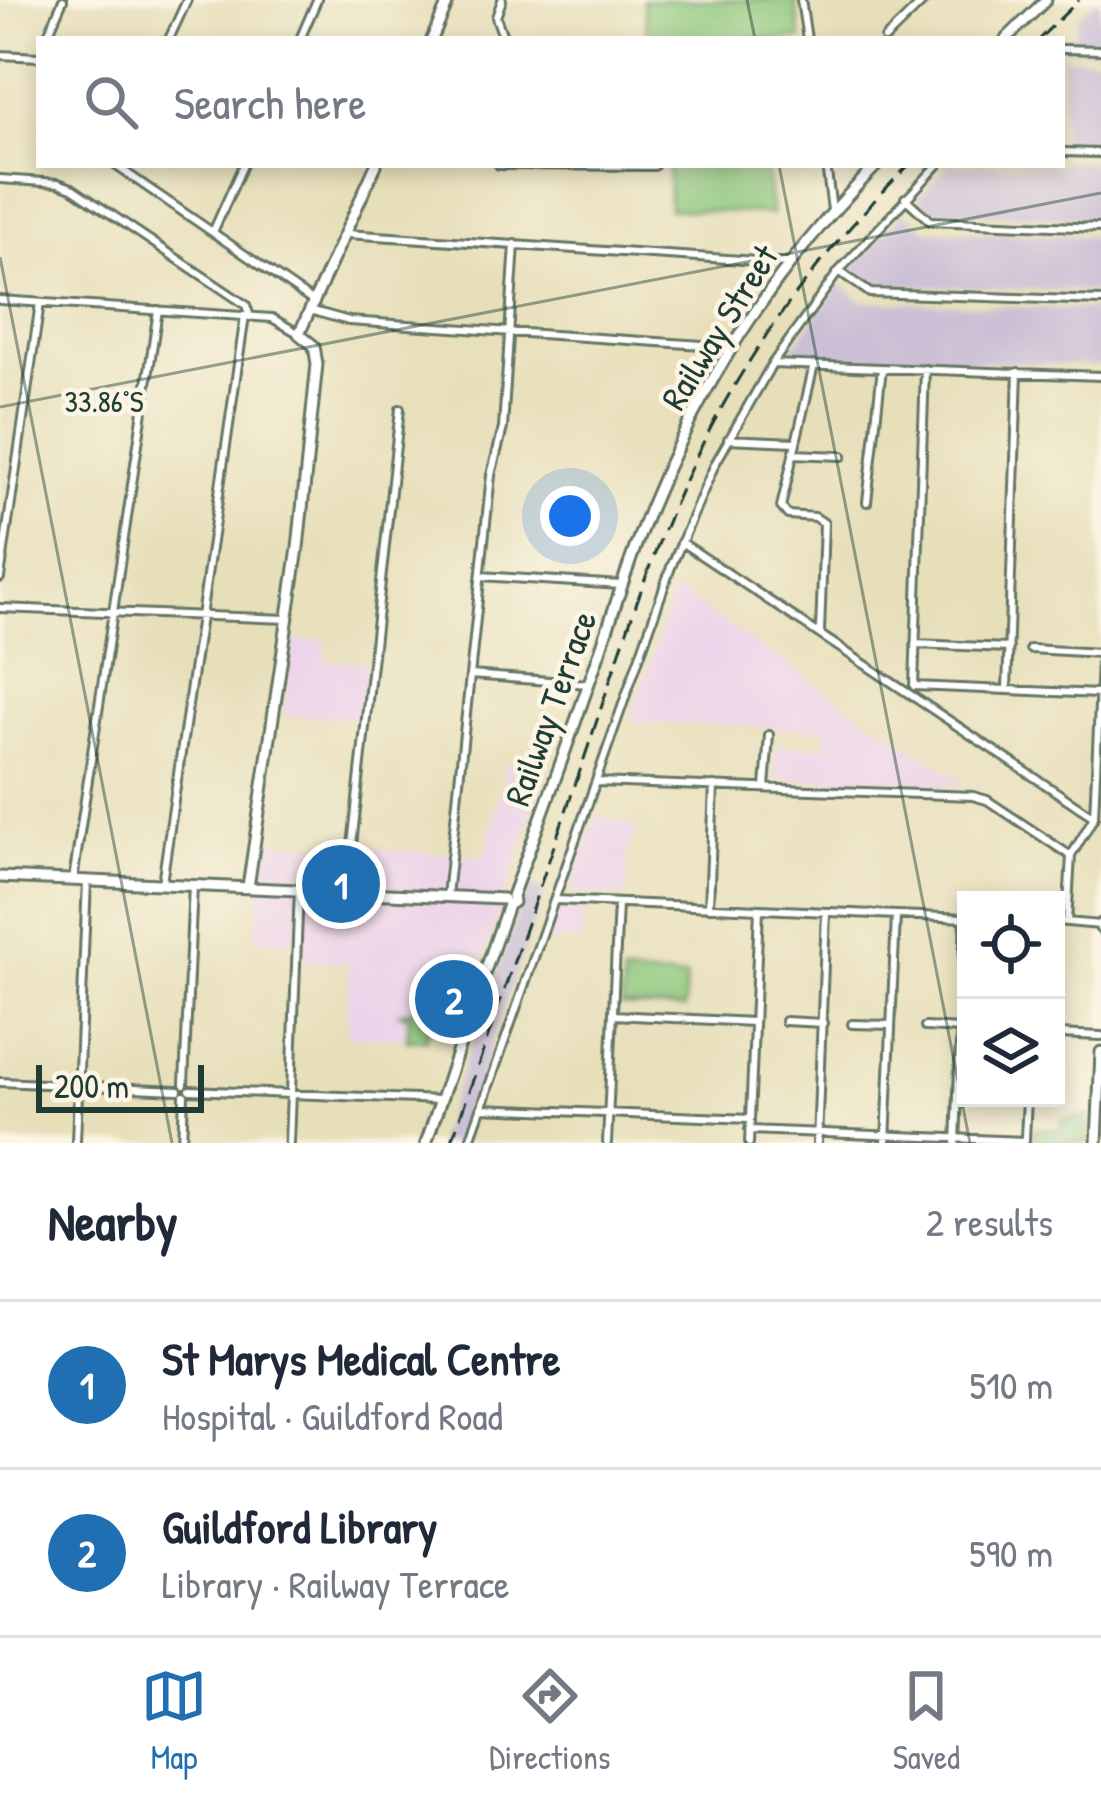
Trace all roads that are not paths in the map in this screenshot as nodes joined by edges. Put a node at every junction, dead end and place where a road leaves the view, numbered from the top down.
1 (63, 0) edge
2 (187, 0) edge
3 (317, 0) edge
4 (449, 0) edge
5 (502, 0) edge
6 (801, 0) edge
7 (926, 0) edge
8 (1046, 0) edge
9 (502, 34) dead end
10 (47, 36) edge
11 (171, 36) edge
12 (301, 36) edge
13 (433, 36) edge
14 (807, 36) edge
15 (888, 36) edge
16 (1009, 36) edge
17 (1065, 49) edge
18 (1101, 50) edge
19 (0, 55) edge
20 (36, 56) edge
21 (1065, 152) edge
22 (1101, 154) edge
23 (119, 168) edge
24 (242, 168) edge
25 (375, 168) edge
26 (826, 168) edge
27 (874, 168) edge
28 (935, 168) edge
29 (0, 179) edge
30 (905, 198) junction
31 (832, 210) junction
32 (1101, 228) edge
33 (213, 232) junction
34 (346, 234) junction
35 (515, 244) junction
36 (788, 262) junction
37 (839, 271) junction
38 (0, 300) edge
39 (1101, 301) edge
40 (40, 302) junction
41 (158, 310) junction
42 (248, 317) junction
43 (308, 318) junction
44 (509, 332) junction
45 (732, 346) junction
46 (772, 364) junction
47 (814, 365) junction
48 (882, 367) junction
49 (925, 369) junction
50 (1018, 372) junction
51 (1101, 376) edge
52 (400, 409) dead end
53 (728, 439) junction
54 (795, 442) junction
55 (793, 454) junction
56 (842, 456) dead end
57 (867, 502) dead end
58 (640, 538) joint
59 (681, 542) junction
60 (481, 576) junction
61 (0, 578) edge
62 (623, 585) junction
63 (0, 608) edge
64 (114, 613) junction
65 (201, 616) junction
66 (288, 620) junction
67 (820, 632) junction
68 (914, 644) junction
69 (1009, 649) junction
70 (1030, 649) dead end
71 (1101, 657) edge
72 (470, 675) junction
73 (589, 684) junction
74 (911, 690) junction
75 (1007, 690) junction
76 (1099, 694) edge
77 (769, 735) dead end
78 (1098, 778) edge
79 (597, 782) junction
80 (714, 786) junction
81 (766, 788) junction
82 (1094, 817) junction
83 (1071, 856) junction
84 (0, 877) edge
85 (74, 880) junction
86 (87, 881) junction
87 (162, 883) junction
88 (193, 885) junction
89 (248, 887) junction
90 (299, 890) junction
91 (347, 891) junction
92 (446, 896) junction
93 (508, 900) junction
94 (556, 900) junction
95 (618, 903) junction
96 (710, 907) junction
97 (759, 909) junction
98 (826, 912) junction
99 (896, 915) junction
100 (957, 918) edge
101 (1067, 922) joint
102 (1101, 926) edge
103 (613, 1015) junction
104 (753, 1022) junction
105 (785, 1022) dead end
106 (823, 1023) junction
107 (852, 1024) dead end
108 (891, 1025) junction
109 (925, 1028) dead end
110 (957, 1029) edge
111 (1065, 1034) edge
112 (1101, 1036) edge
113 (1101, 1052) edge
114 (0, 1082) edge
115 (77, 1085) junction
116 (184, 1090) junction
117 (291, 1095) junction
118 (441, 1100) junction
119 (958, 1107) edge
120 (1027, 1107) edge
121 (481, 1108) junction
122 (608, 1115) junction
123 (1100, 1116) edge
124 (750, 1119) junction
125 (749, 1130) junction
126 (818, 1133) junction
127 (886, 1140) edge
128 (76, 1141) edge
129 (956, 1141) edge
130 (1025, 1142) edge
131 (182, 1143) edge
132 (289, 1143) edge
133 (426, 1143) edge
134 (469, 1143) edge
135 (607, 1143) edge
136 (749, 1143) edge
137 (817, 1143) edge
138 (1097, 1143) edge

1 - 10 street
2 - 11 street
3 - 12 street
4 - 13 street
5 - 9 street
6 - 14 street
7 - 15 street
8 - 16 street
17 - 18 street
19 - 20 street
21 - 22 street
23 - 33 street
24 - 33 street
25 - 34 street
26 - 31 street
27 - 31 street, Railway Street
28 - 30 street
29 - 42 street
30 - 32 street
30 - 37 street
31 - 36 street, Railway Street
33 - 43 street
34 - 35 street
34 - 43 street
35 - 36 street
35 - 44 street
36 - 45 street, Railway Street
37 - 39 street
37 - 46 street
38 - 40 street
40 - 41 street
40 - 61 street
41 - 42 street
41 - 64 street
42 - 43 street
42 - 65 street
43 - 44 street
43 - 66 street
44 - 45 street
44 - 60 street
45 - 58 street, Railway Street
46 - 47 street
46 - 53 street
47 - 48 street
47 - 54 street
48 - 49 street
48 - 57 street
49 - 50 street
49 - 68 street
50 - 51 street
50 - 69 street
52 - 91 street
53 - 54 street
53 - 59 street
54 - 55 street
55 - 56 street
55 - 67 street
58 - 62 street, Railway Terrace
59 - 67 street
59 - 79 street
60 - 62 street
60 - 72 street
62 - 73 street, Railway Terrace
63 - 64 street
64 - 65 street
64 - 85 street
65 - 66 street
65 - 87 street
66 - 89 street
67 - 74 street
68 - 69 street
68 - 74 street
69 - 75 street
70 - 71 street
71 - 76 street
72 - 73 street
72 - 92 street
73 - 93 street, Railway Terrace
74 - 75 street
74 - 82 street
75 - 76 street
76 - 78 street
77 - 81 street
78 - 82 street
79 - 80 street
79 - 94 street
80 - 81 street
80 - 96 street
81 - 83 street
82 - 83 street
83 - 101 street
84 - 85 street
85 - 86 street
86 - 87 street
86 - 115 street
87 - 88 street
88 - 89 street
88 - 116 street
89 - 90 street
90 - 91 street
90 - 117 street
91 - 92 street
92 - 93 street
93 - 118 street, Railway Terrace
94 - 95 street
94 - 121 street
95 - 96 street
95 - 103 street
96 - 97 street
97 - 98 street
97 - 104 street
98 - 99 street
98 - 106 street
99 - 100 street
99 - 108 street
101 - 102 street
103 - 104 street
103 - 122 street
104 - 124 street
105 - 106 street
106 - 126 street
107 - 108 street
108 - 127 street
109 - 110 street
111 - 112 street
113 - 123 street
114 - 115 street
115 - 116 street
115 - 128 street
116 - 117 street
116 - 131 street
117 - 118 street
117 - 132 street
118 - 133 street, Railway Terrace
119 - 129 street
120 - 130 street
121 - 122 street
121 - 134 street
122 - 124 street
122 - 135 street
123 - 138 street
124 - 125 street
125 - 126 street
125 - 136 street
126 - 127 street
126 - 137 street
127 - 129 street
129 - 130 street

